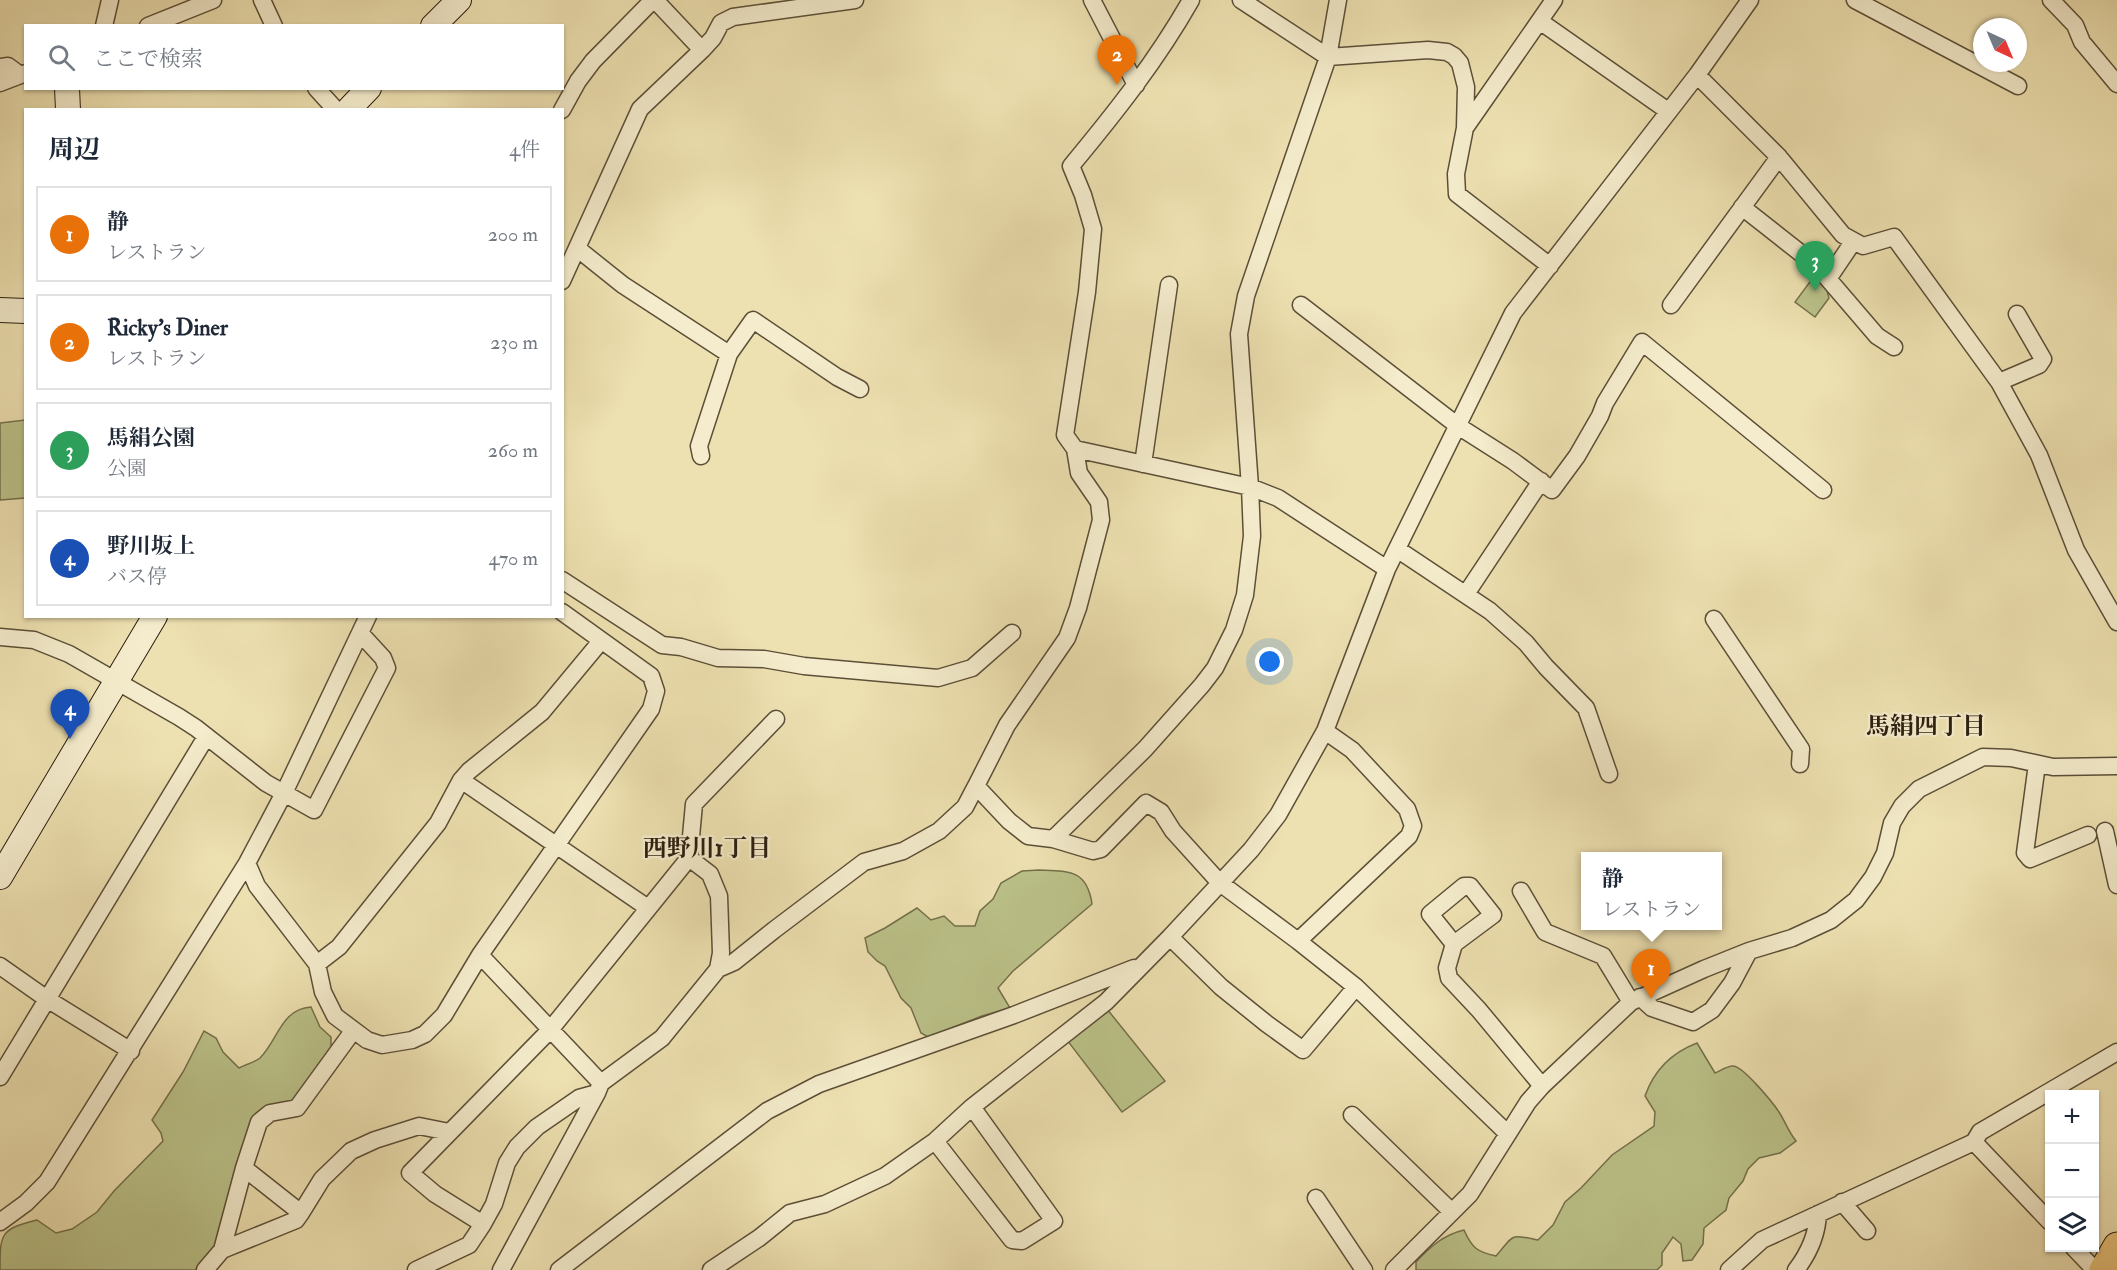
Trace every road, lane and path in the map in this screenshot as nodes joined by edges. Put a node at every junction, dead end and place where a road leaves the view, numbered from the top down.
1 (110, 0) edge
2 (213, 0) edge
3 (262, 0) edge
4 (459, 0) edge
5 (654, 0) edge
6 (855, 0) edge
7 (1092, 0) edge
8 (1191, 0) edge
9 (1241, 0) edge
10 (1338, 0) edge
11 (1554, 0) edge
12 (1750, 0) edge
13 (1855, 0) edge
14 (2051, 0) edge
15 (1540, 22) junction
16 (104, 24) edge
17 (153, 24) edge
18 (273, 24) edge
19 (435, 24) edge
20 (702, 50) junction
21 (1328, 57) junction
22 (0, 67) edge
23 (23, 74) edge
24 (1697, 75) junction
25 (0, 83) edge
26 (2117, 84) edge
27 (1136, 85) junction
28 (2018, 86) dead end
29 (67, 90) edge
30 (318, 90) edge
31 (367, 90) edge
32 (68, 108) edge
33 (334, 108) edge
34 (350, 108) edge
35 (563, 108) edge
36 (1668, 111) junction
37 (1465, 128) junction
38 (1779, 157) junction
39 (1742, 207) junction
40 (1853, 242) junction
41 (578, 249) junction
42 (1550, 266) junction
43 (564, 276) edge
44 (1828, 279) junction
45 (1169, 285) dead end
46 (1301, 305) dead end
47 (1671, 305) dead end
48 (0, 310) edge
49 (24, 311) edge
50 (2017, 314) dead end
51 (1894, 347) dead end
52 (729, 354) junction
53 (1999, 382) junction
54 (860, 389) dead end
55 (1458, 426) junction
56 (1075, 449) junction
57 (701, 456) dead end
58 (1143, 464) junction
59 (1541, 481) junction
60 (1250, 487) junction
61 (1823, 490) dead end
62 (1397, 549) junction
63 (1387, 569) junction
64 (564, 581) edge
65 (1466, 594) junction
66 (564, 613) edge
67 (154, 618) edge
68 (367, 618) edge
69 (1714, 619) dead end
70 (2117, 622) edge
71 (360, 633) junction
72 (1012, 633) dead end
73 (0, 637) edge
74 (601, 641) junction
75 (116, 681) junction
76 (776, 719) dead end
77 (1325, 731) junction
78 (206, 737) junction
79 (1800, 764) dead end
80 (2037, 764) junction
81 (2117, 766) edge
82 (1609, 774) dead end
83 (461, 780) junction
84 (976, 786) junction
85 (284, 793) junction
86 (2105, 831) dead end
87 (2088, 835) dead end
88 (1053, 839) junction
89 (556, 844) junction
90 (689, 858) junction
91 (247, 863) junction
92 (0, 877) edge
93 (1220, 883) junction
94 (2117, 885) edge
95 (1521, 891) dead end
96 (648, 908) junction
97 (1170, 938) junction
98 (1298, 941) junction
99 (1454, 944) dead end
100 (1749, 951) junction
101 (480, 955) junction
102 (316, 964) junction
103 (1142, 965) junction
104 (0, 966) edge
105 (718, 969) junction
106 (1356, 987) junction
107 (47, 999) junction
108 (1636, 999) junction
109 (550, 1030) junction
110 (353, 1031) junction
111 (130, 1051) junction
112 (2117, 1053) edge
113 (0, 1077) edge
114 (1542, 1086) junction
115 (599, 1088) junction
116 (972, 1107) junction
117 (1352, 1115) dead end
118 (449, 1132) junction
119 (1508, 1134) junction
120 (935, 1141) junction
121 (1974, 1142) junction
122 (244, 1168) junction
123 (1316, 1198) dead end
124 (1842, 1202) junction
125 (1452, 1212) junction
126 (301, 1213) junction
127 (1818, 1214) junction
128 (2045, 1218) edge
129 (0, 1222) edge
130 (483, 1224) junction
131 (1867, 1231) dead end
132 (2117, 1246) edge
133 (222, 1250) junction
134 (2078, 1252) edge
135 (205, 1270) edge
136 (416, 1270) edge
137 (501, 1270) edge
138 (559, 1270) edge
139 (711, 1270) edge
140 (1364, 1270) edge
141 (1394, 1270) edge
142 (1729, 1270) edge
143 (1796, 1270) edge
144 (2095, 1270) edge
145 (2103, 1270) edge

1 - 16 street
2 - 17 street
3 - 18 street
4 - 19 street
5 - 20 street
5 - 35 street
6 - 20 street
7 - 27 street
8 - 27 street
9 - 21 street
10 - 21 street
11 - 15 street
12 - 24 street
13 - 28 street
14 - 26 street
15 - 36 street
15 - 37 street
20 - 41 street
21 - 37 street
21 - 60 street
22 - 23 street
23 - 25 street
24 - 36 street
24 - 38 street
27 - 56 street
29 - 32 street
30 - 33 street
31 - 34 street
36 - 42 street
37 - 42 street
38 - 39 street
38 - 40 street
39 - 44 street
39 - 47 street
40 - 44 street
40 - 53 street
41 - 43 street
41 - 52 street
42 - 55 street
44 - 51 street
45 - 58 street
46 - 55 street
48 - 49 street
50 - 53 street
52 - 54 street
52 - 57 street
53 - 70 street
55 - 59 street
55 - 62 street
56 - 58 street
56 - 84 street
58 - 60 street
59 - 61 street
59 - 65 street
60 - 63 street
60 - 88 street
62 - 63 street
62 - 65 street
63 - 77 street
64 - 72 street
65 - 82 street
66 - 74 street
67 - 75 street
68 - 71 street
69 - 79 street
71 - 85 street
71 - 85 street
73 - 75 street
74 - 83 street
74 - 89 street
75 - 78 street
75 - 92 street
76 - 90 street
77 - 93 street
77 - 98 street
78 - 85 street
78 - 107 street
80 - 81 street
80 - 87 street
80 - 100 street
83 - 89 street
83 - 102 street
84 - 88 street
84 - 105 street
85 - 91 street
86 - 94 street
88 - 93 street
89 - 96 street
89 - 101 street
90 - 96 street
90 - 105 street
91 - 102 street
91 - 111 street
93 - 97 street
93 - 98 street
95 - 108 street
96 - 109 street
97 - 103 street
97 - 106 street
98 - 106 street
99 - 114 street
100 - 108 street
100 - 108 street
101 - 109 street
101 - 110 street
102 - 110 street
103 - 116 street
103 - 138 street
104 - 107 street
105 - 115 street
106 - 119 street
107 - 111 street
107 - 113 street
108 - 114 street
109 - 115 street
109 - 118 street
110 - 122 street
111 - 129 street
112 - 121 street
114 - 119 street
115 - 130 street
115 - 137 street
116 - 120 street
116 - 120 street
117 - 125 street
118 - 126 street
118 - 130 street
119 - 125 street
120 - 139 street
121 - 124 street
121 - 128 street
122 - 126 street
122 - 133 street
123 - 140 street
124 - 127 street
124 - 131 street
125 - 141 street
126 - 133 street
127 - 142 street
127 - 143 street
130 - 136 street
132 - 145 main road
133 - 135 street
134 - 144 street

